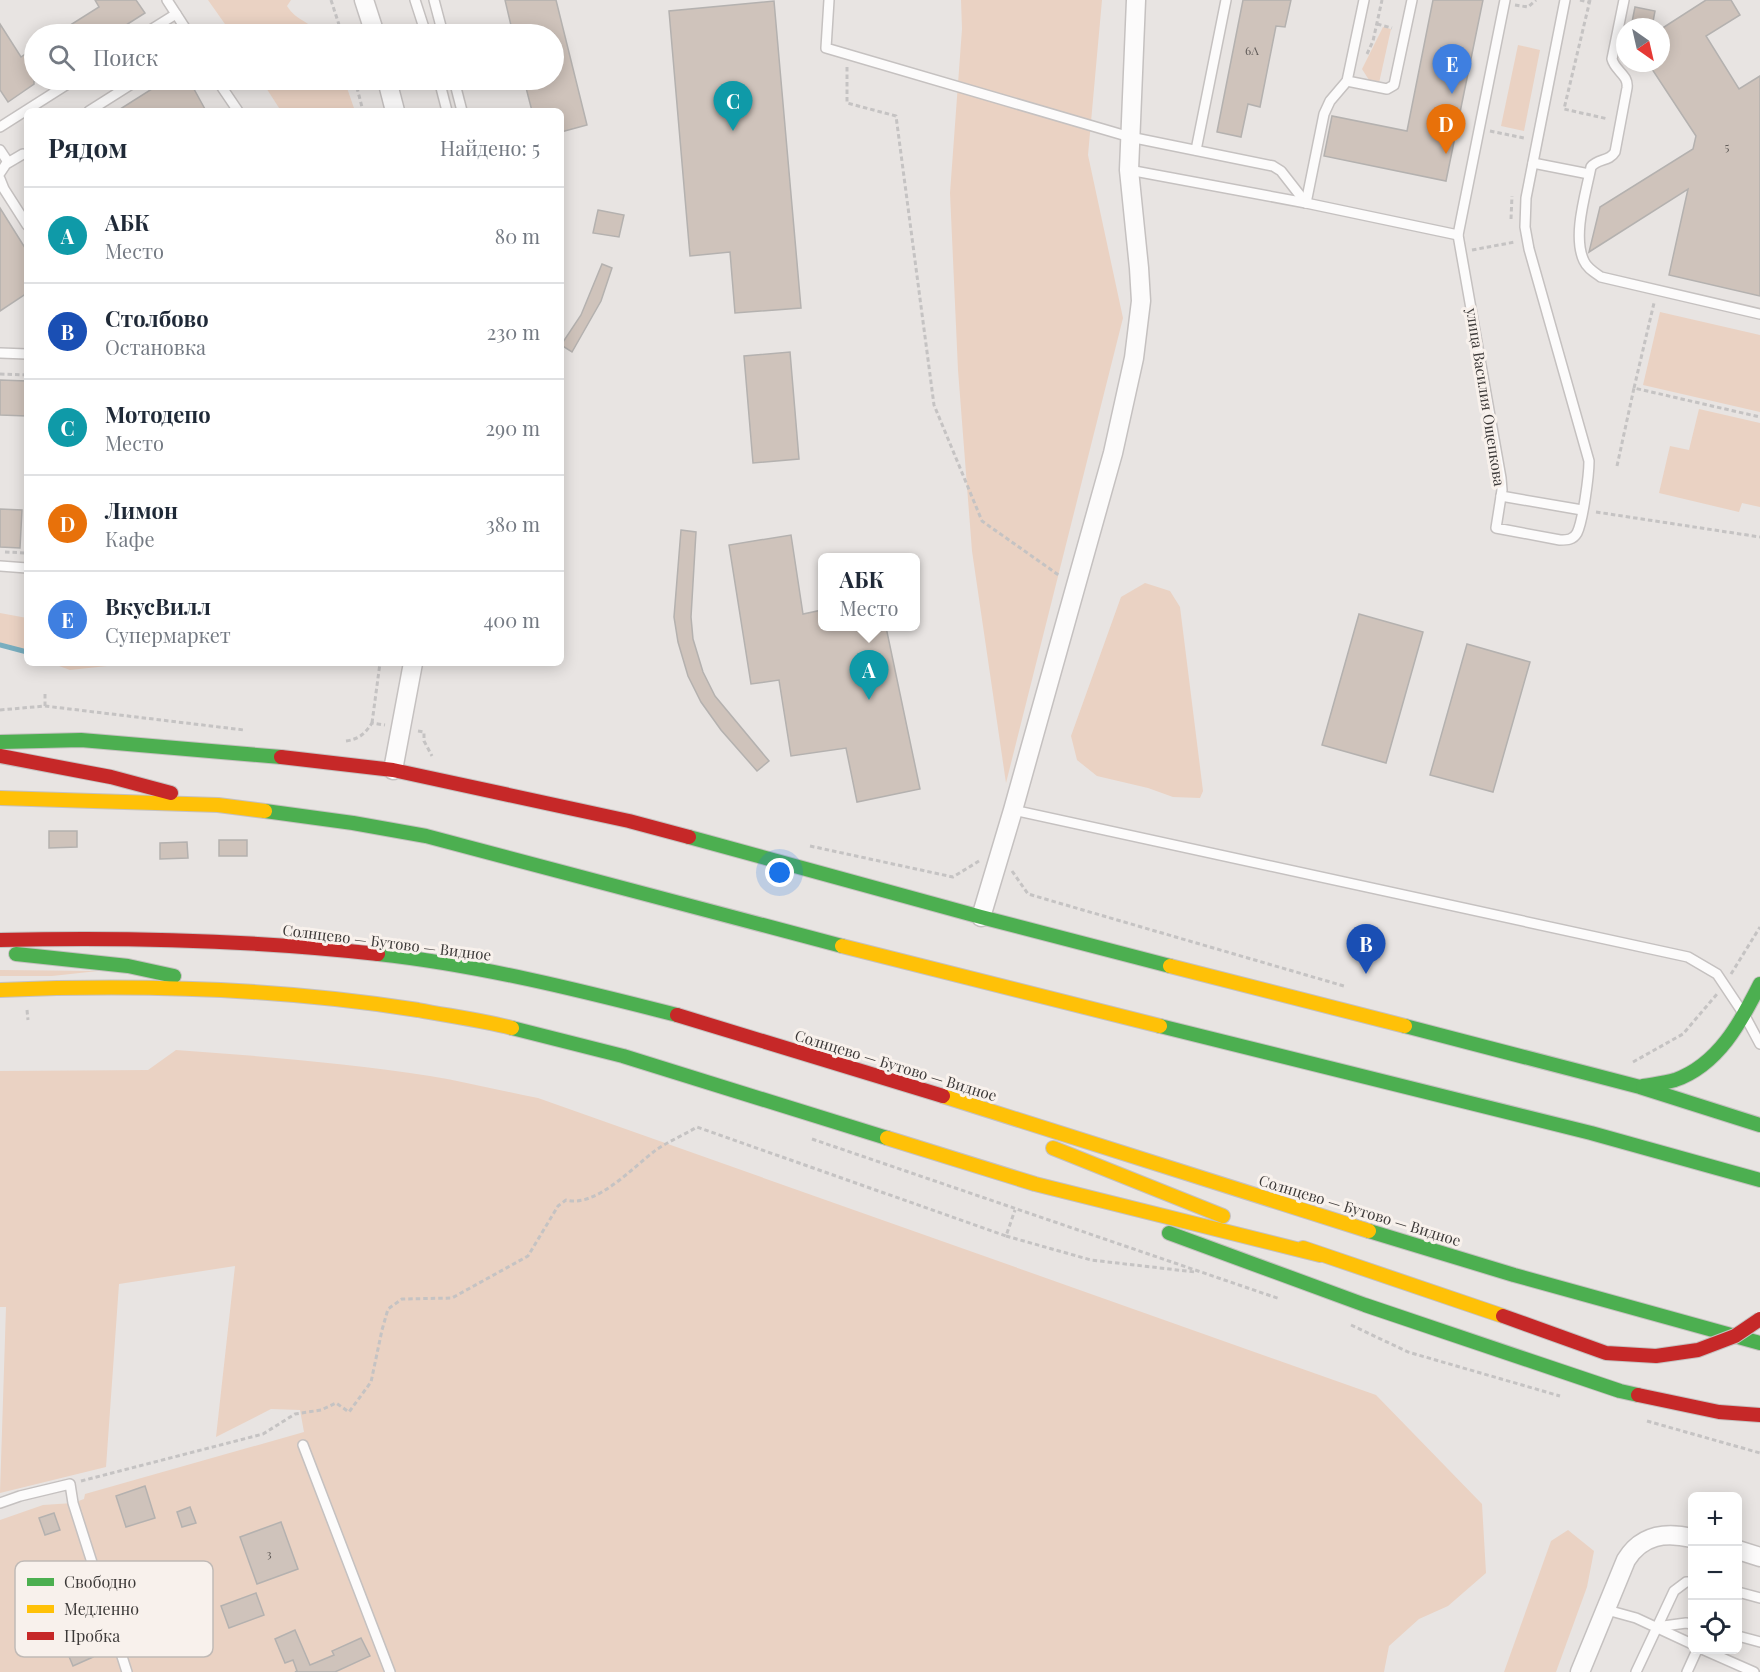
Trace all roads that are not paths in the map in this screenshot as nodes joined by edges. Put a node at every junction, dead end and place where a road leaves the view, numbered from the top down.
1 (167, 0) edge
2 (364, 0) edge
3 (416, 0) edge
4 (434, 0) edge
5 (829, 0) edge
6 (1136, 0) edge
7 (1226, 0) edge
8 (1364, 0) edge
9 (1412, 0) edge
10 (1565, 0) edge
11 (1624, 0) edge
12 (1505, 1) edge
13 (176, 14) junction
14 (160, 24) edge
15 (182, 24) edge
16 (372, 24) edge
17 (423, 24) edge
18 (440, 24) edge
19 (1347, 81) junction
20 (58, 90) edge
21 (122, 90) edge
22 (224, 90) edge
23 (390, 90) edge
24 (442, 90) edge
25 (457, 90) edge
26 (30, 108) edge
27 (94, 108) edge
28 (236, 108) edge
29 (394, 108) edge
30 (446, 108) edge
31 (461, 108) edge
32 (24, 112) edge
33 (0, 127) edge
34 (1130, 137) junction
35 (0, 150) edge
36 (1196, 150) junction
37 (24, 156) edge
38 (8, 162) junction
39 (1533, 163) junction
40 (1129, 170) junction
41 (0, 173) edge
42 (1589, 174) junction
43 (0, 179) edge
44 (1306, 203) junction
45 (24, 220) edge
46 (1458, 235) junction
47 (1760, 314) edge
48 (0, 353) edge
49 (24, 354) edge
50 (1501, 496) junction
51 (1582, 510) junction
52 (0, 566) edge
53 (24, 568) edge
54 (412, 666) edge
55 (0, 742) edge
56 (0, 756) edge
57 (393, 770) junction
58 (0, 798) edge
59 (218, 806) junction
60 (1013, 810) junction
61 (981, 917) junction
62 (0, 940) edge
63 (0, 953) edge
64 (1760, 984) edge
65 (0, 990) edge
66 (252, 991) junction
67 (1745, 1016) junction
68 (1760, 1044) edge
69 (856, 1070) junction
70 (1640, 1087) junction
71 (1760, 1125) edge
72 (1011, 1132) dead end
73 (1044, 1145) dead end
74 (1760, 1180) edge
75 (1035, 1184) junction
76 (1320, 1255) junction
77 (1760, 1319) edge
78 (1760, 1343) edge
79 (1760, 1414) edge
80 (303, 1445) dead end
81 (0, 1503) edge
82 (1688, 1537) edge
83 (1742, 1552) edge
84 (1760, 1557) edge
85 (92, 1561) edge
86 (1688, 1582) edge
87 (1742, 1593) edge
88 (1760, 1598) edge
89 (1607, 1610) junction
90 (1688, 1623) edge
91 (1656, 1627) junction
92 (1742, 1637) edge
93 (1688, 1642) edge
94 (1760, 1642) edge
95 (1695, 1654) edge
96 (1711, 1654) edge
97 (122, 1657) edge
98 (1736, 1668) edge
99 (127, 1672) edge
100 (390, 1672) edge
101 (1580, 1672) edge
102 (1636, 1672) edge
103 (1687, 1672) edge
104 (1754, 1672) edge

1 - 13 lane
2 - 16 street
3 - 17 lane
4 - 18 lane
5 - 34 lane
6 - 34 street
7 - 36 lane
8 - 19 lane
9 - 19 lane
10 - 39 lane, улица Василия Ощепкова
11 - 42 lane
12 - 46 lane, улица Василия Ощепкова
13 - 14 lane
13 - 15 lane
19 - 44 lane
20 - 26 lane
21 - 27 lane
22 - 28 lane
23 - 29 street
24 - 30 lane
25 - 31 lane
32 - 33 lane
34 - 36 lane
34 - 40 street
35 - 38 lane
36 - 44 lane
37 - 38 lane
38 - 41 lane
39 - 42 lane
39 - 51 lane, улица Василия Ощепкова
40 - 44 lane
40 - 60 street
42 - 47 lane
43 - 45 lane
44 - 46 lane
46 - 50 lane, улица Василия Ощепкова
48 - 49 lane
50 - 51 lane
50 - 51 lane, улица Василия Ощепкова
52 - 53 lane
54 - 57 street
55 - 57 main road
56 - 59 main road
57 - 61 main road
58 - 59 main road
59 - 74 main road
60 - 61 street
60 - 67 lane
61 - 70 main road
62 - 69 main road, Солнцево — Бутово — Видное
63 - 66 main road
64 - 67 main road
65 - 66 main road
66 - 75 main road
67 - 68 lane
67 - 70 main road
69 - 72 main road
69 - 78 main road, Солнцево — Бутово — Видное
70 - 71 main road
73 - 76 main road
75 - 76 main road
75 - 79 main road
76 - 77 main road, bridge
80 - 100 lane
81 - 85 lane
82 - 89 street
83 - 84 street
86 - 91 lane
87 - 88 lane
89 - 91 lane
89 - 101 street
90 - 91 lane
91 - 93 lane
91 - 102 lane
92 - 94 lane
95 - 103 lane
96 - 98 lane
97 - 99 lane
98 - 104 lane

